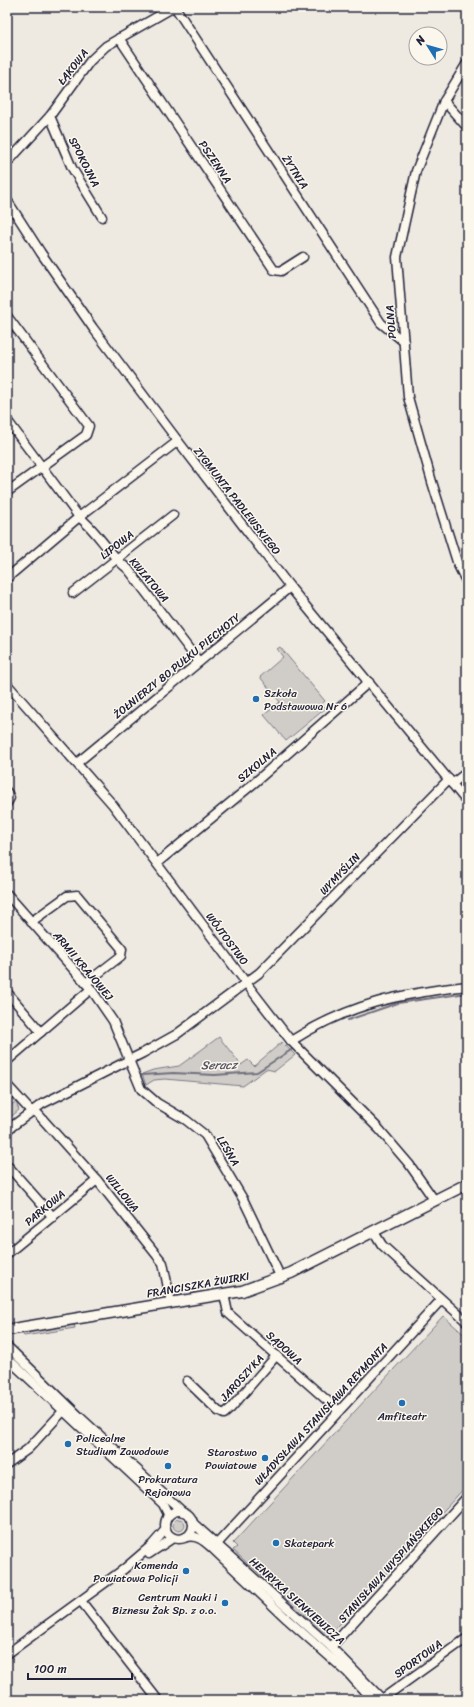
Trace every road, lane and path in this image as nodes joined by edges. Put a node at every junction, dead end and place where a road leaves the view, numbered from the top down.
1 (174, 7) edge
2 (119, 38) junction
3 (467, 63) edge
4 (444, 101) junction
5 (50, 116) junction
6 (467, 127) edge
7 (7, 162) edge
8 (7, 200) edge
9 (102, 217) dead end
10 (303, 257) dead end
11 (7, 316) edge
12 (404, 342) junction
13 (7, 420) edge
14 (178, 441) junction
15 (40, 466) junction
16 (7, 492) edge
17 (173, 515) dead end
18 (79, 517) junction
19 (116, 559) junction
20 (7, 578) edge
21 (467, 583) edge
22 (290, 587) junction
23 (74, 593) dead end
24 (199, 662) junction
25 (370, 682) junction
26 (7, 684) edge
27 (77, 762) junction
28 (467, 772) edge
29 (451, 782) junction
30 (7, 792) edge
31 (467, 802) edge
32 (7, 803) edge
33 (157, 863) junction
34 (7, 894) edge
35 (31, 922) junction
36 (246, 983) junction
37 (88, 986) junction
38 (467, 986) edge
39 (7, 992) edge
40 (41, 1032) junction
41 (291, 1041) junction
42 (7, 1061) edge
43 (128, 1061) junction
44 (7, 1085) edge
45 (33, 1110) junction
46 (7, 1130) edge
47 (7, 1164) edge
48 (97, 1180) junction
49 (467, 1184) edge
50 (435, 1201) junction
51 (53, 1217) junction
52 (374, 1232) junction
53 (7, 1254) edge
54 (281, 1278) junction
55 (224, 1294) junction
56 (441, 1300) junction
57 (171, 1303) junction
58 (467, 1322) edge
59 (7, 1330) edge
60 (7, 1346) edge
61 (276, 1356) junction
62 (7, 1358) edge
63 (187, 1381) dead end
64 (66, 1408) junction
65 (339, 1411) junction
66 (7, 1464) edge
67 (467, 1497) edge
68 (183, 1512) junction
69 (167, 1518) junction
70 (193, 1522) junction
71 (166, 1529) junction
72 (186, 1537) junction
73 (173, 1538) junction
74 (216, 1543) junction
75 (124, 1569) junction
76 (81, 1601) junction
77 (467, 1638) edge
78 (331, 1647) junction
79 (7, 1654) edge
80 (382, 1699) edge
81 (157, 1700) edge
82 (372, 1700) edge

1 - 2 street, ŁĄKOWA
1 - 12 street, ŻYTNIA
2 - 5 street, ŁĄKOWA
2 - 10 street, PSZENNA
3 - 4 street, POLNA
4 - 6 street
4 - 12 street, POLNA
5 - 7 street, ŁĄKOWA
5 - 9 street, SPOKOJNA
8 - 14 street, ZYGMUNTA PADLEWSKIEGO
11 - 15 street
12 - 21 street, POLNA
13 - 15 street, KWIATOWA
14 - 18 street
14 - 22 street, ZYGMUNTA PADLEWSKIEGO
15 - 16 street
15 - 18 street, KWIATOWA
17 - 19 street, LIPOWA
18 - 19 street, KWIATOWA
18 - 20 street
19 - 23 street, LIPOWA
19 - 24 street, KWIATOWA
22 - 24 street, ŻOŁNIERZY 80 PUŁKU PIECHOTY
22 - 25 street, ZYGMUNTA PADLEWSKIEGO
24 - 27 street, ŻOŁNIERZY 80 PUŁKU PIECHOTY
25 - 29 street, ZYGMUNTA PADLEWSKIEGO
25 - 33 street, SZKOLNA
26 - 27 street, WÓJTOSTWO
27 - 33 street, WÓJTOSTWO
28 - 29 street, WYMYŚLIN
29 - 31 street, ZYGMUNTA PADLEWSKIEGO
29 - 36 street, WYMYŚLIN
30 - 32 street
33 - 36 street, WÓJTOSTWO
34 - 35 street, ARMII KRAJOWEJ
35 - 37 street, ARMII KRAJOWEJ
35 - 37 street
36 - 41 street, WÓJTOSTWO
36 - 43 street, WYMYŚLIN
37 - 40 street
37 - 43 street, ARMII KRAJOWEJ
38 - 41 street
39 - 40 street
40 - 42 street
41 - 50 street, WÓJTOSTWO
43 - 45 street, WYMYŚLIN
43 - 54 street, LEŚNA
44 - 45 street, WILLOWA
45 - 46 street, WYMYŚLIN
45 - 48 street, WILLOWA
47 - 51 street
48 - 51 street, PARKOWA
48 - 57 street, WILLOWA
49 - 50 main road, FRANCISZKA ŻWIRKI
50 - 52 main road, FRANCISZKA ŻWIRKI
51 - 53 street, PARKOWA
52 - 54 main road, FRANCISZKA ŻWIRKI
52 - 56 street
54 - 55 main road, FRANCISZKA ŻWIRKI
55 - 57 main road, FRANCISZKA ŻWIRKI
55 - 61 street, SĄDOWA
56 - 58 street
56 - 65 street, WŁADYSŁAWA STANISŁAWA REYMONTA
57 - 59 main road, FRANCISZKA ŻWIRKI
60 - 64 street
61 - 63 street, JAROSZYKA
61 - 65 street, SĄDOWA
62 - 64 street
64 - 66 street
64 - 68 street
64 - 69 street
65 - 74 street, WŁADYSŁAWA STANISŁAWA REYMONTA
67 - 78 street, STANISŁAWA WYSPIAŃSKIEGO
68 - 69 street
68 - 70 street
69 - 71 street
70 - 72 street
70 - 74 street, HENRYKA SIENKIEWICZA
71 - 73 street
71 - 75 street
72 - 73 street
72 - 82 street, HENRYKA SIENKIEWICZA
73 - 75 street
74 - 78 street, HENRYKA SIENKIEWICZA
75 - 76 street
76 - 79 street
76 - 81 street
77 - 80 street, SPORTOWA
78 - 80 street, HENRYKA SIENKIEWICZA

